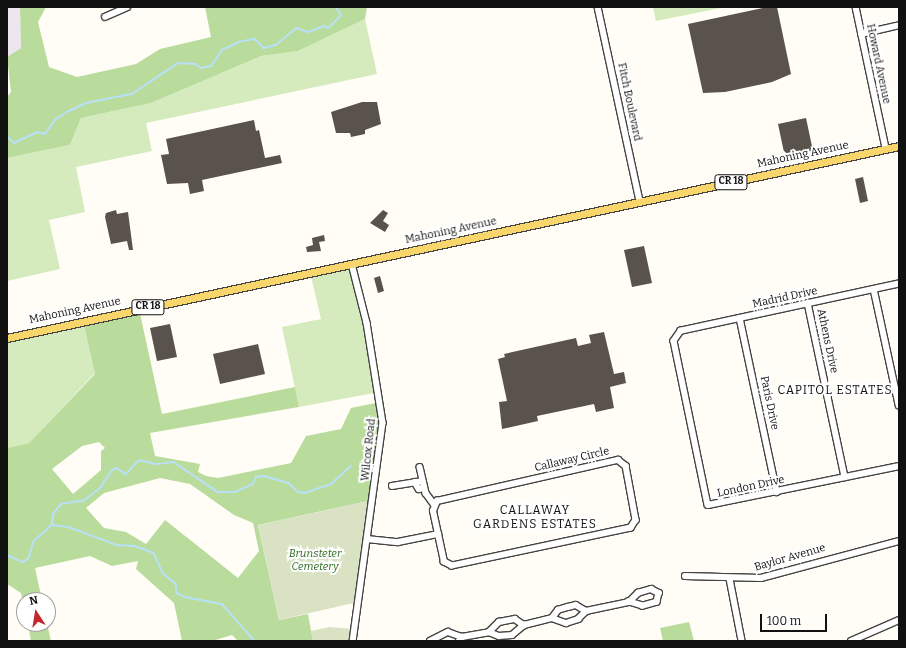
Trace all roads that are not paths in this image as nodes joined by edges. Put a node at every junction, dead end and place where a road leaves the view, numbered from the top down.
1 (127, 7) edge
2 (598, 7) edge
3 (856, 7) edge
4 (105, 17) dead end
5 (899, 25) edge
6 (861, 34) junction
7 (899, 146) edge
8 (886, 148) junction
9 (640, 201) junction
10 (352, 264) junction
11 (899, 284) edge
12 (874, 289) junction
13 (808, 303) junction
14 (740, 318) junction
15 (676, 334) joint
16 (7, 338) edge
17 (899, 405) edge
18 (899, 466) edge
19 (420, 467) dead end
20 (845, 477) junction
21 (423, 481) junction
22 (415, 482) junction
23 (392, 486) dead end
24 (424, 488) junction
25 (777, 492) junction
26 (434, 504) junction
27 (438, 534) junction
28 (367, 538) junction
29 (899, 541) edge
30 (685, 576) dead end
31 (730, 579) junction
32 (629, 602) junction
33 (586, 611) junction
34 (552, 618) junction
35 (899, 620) edge
36 (524, 625) junction
37 (489, 632) junction
38 (461, 639) edge
39 (353, 641) edge
40 (430, 641) edge
41 (742, 641) edge
42 (850, 641) edge

1 - 4 street
2 - 9 street, Fitch Boulevard
3 - 6 street, Howard Avenue
5 - 6 street
6 - 8 street, Howard Avenue
7 - 8 main road, Mahoning Avenue / CR 18
8 - 9 main road, Mahoning Avenue / CR 18
9 - 10 main road, Mahoning Avenue / CR 18
10 - 16 main road, Mahoning Avenue / CR 18
10 - 28 street, Wilcox Road
11 - 12 street, Madrid Drive
12 - 13 street, Madrid Drive
12 - 17 street
13 - 14 street, Madrid Drive
13 - 20 street, Athens Drive
14 - 15 street, Madrid Drive
14 - 25 street, Paris Drive
15 - 25 street, London Drive
18 - 20 street, London Drive
19 - 21 street
20 - 25 street, London Drive
21 - 22 street
21 - 24 street
22 - 23 street
22 - 24 street
24 - 26 street
26 - 27 street, Callaway Circle
26 - 27 street, Callaway Circle
27 - 28 street
28 - 39 street, Wilcox Road
29 - 31 street, Baylor Avenue
30 - 31 street, Baylor Avenue
31 - 41 street
32 - 32 street
32 - 33 street
33 - 34 street
33 - 34 street
34 - 36 street
35 - 42 street
36 - 37 street
36 - 37 street
37 - 38 street
38 - 40 street

